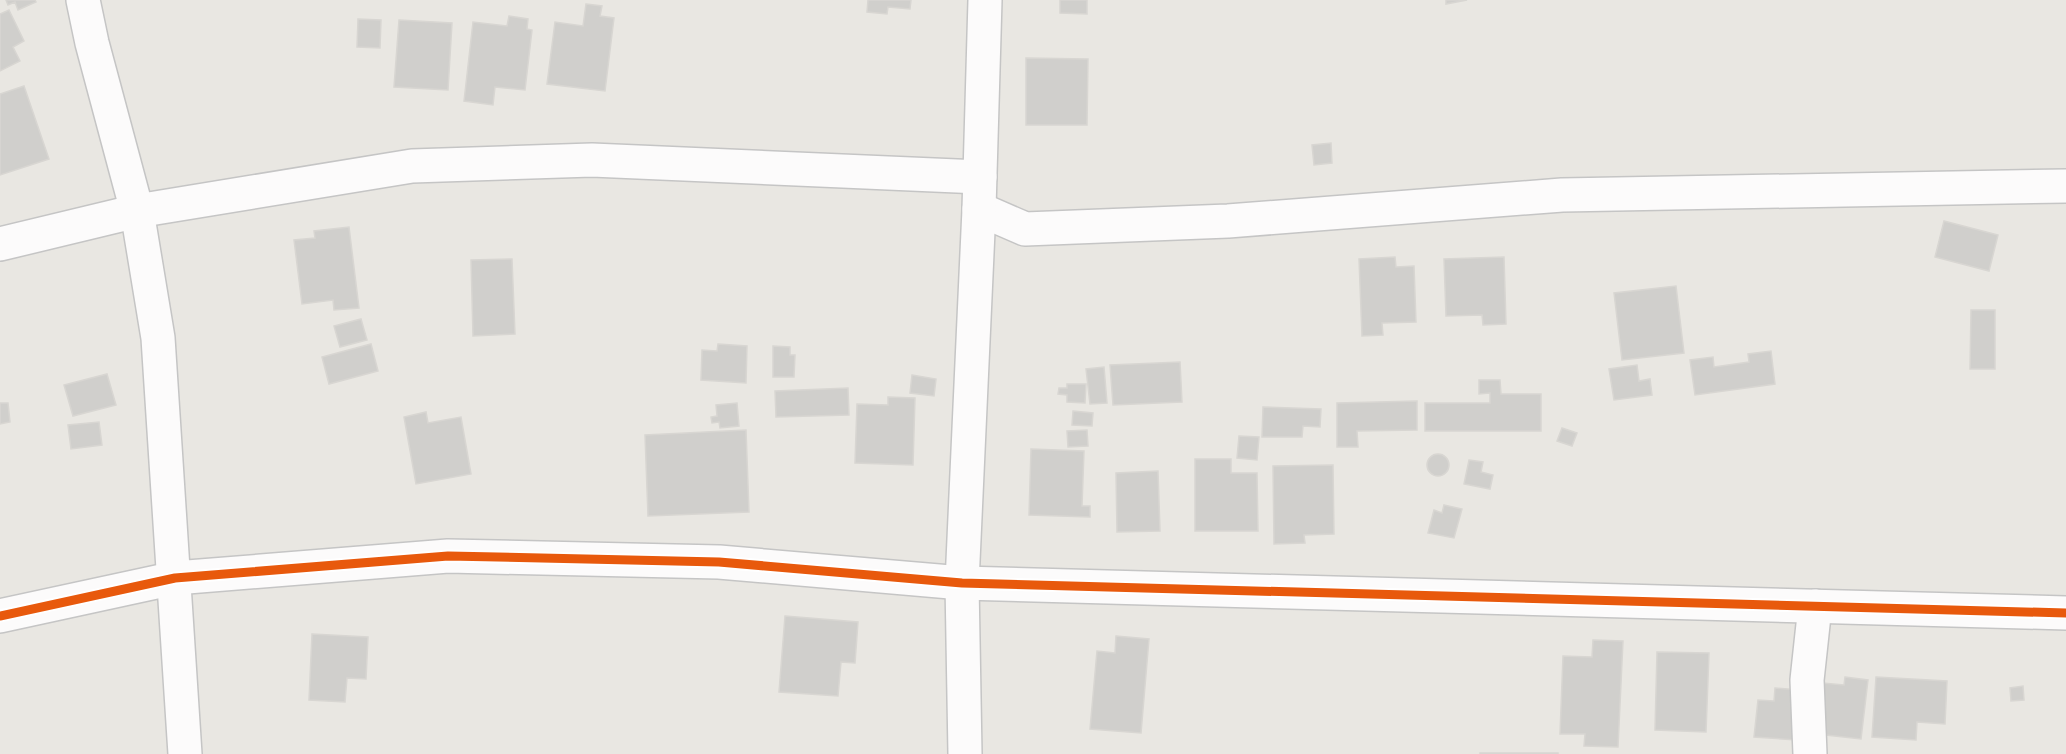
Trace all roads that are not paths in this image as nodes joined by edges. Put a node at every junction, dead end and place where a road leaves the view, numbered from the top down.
1 (82, 0) edge
2 (985, 0) edge
3 (980, 177) junction
4 (2066, 186) edge
5 (979, 209) junction
6 (136, 211) junction
7 (1024, 229) junction
8 (0, 244) edge
9 (976, 264) junction
10 (175, 578) junction
11 (962, 583) junction
12 (1815, 606) junction
13 (2066, 613) edge
14 (0, 616) edge
15 (185, 754) edge
16 (965, 754) edge
17 (1810, 754) edge

1 - 6 street
2 - 3 street
3 - 5 street
3 - 6 street
4 - 7 street
5 - 7 street
5 - 9 street
6 - 8 street
6 - 10 street
7 - 9 street
9 - 11 street
10 - 11 street
10 - 14 street
10 - 15 street
11 - 12 street
11 - 16 street
12 - 13 street
12 - 17 street

